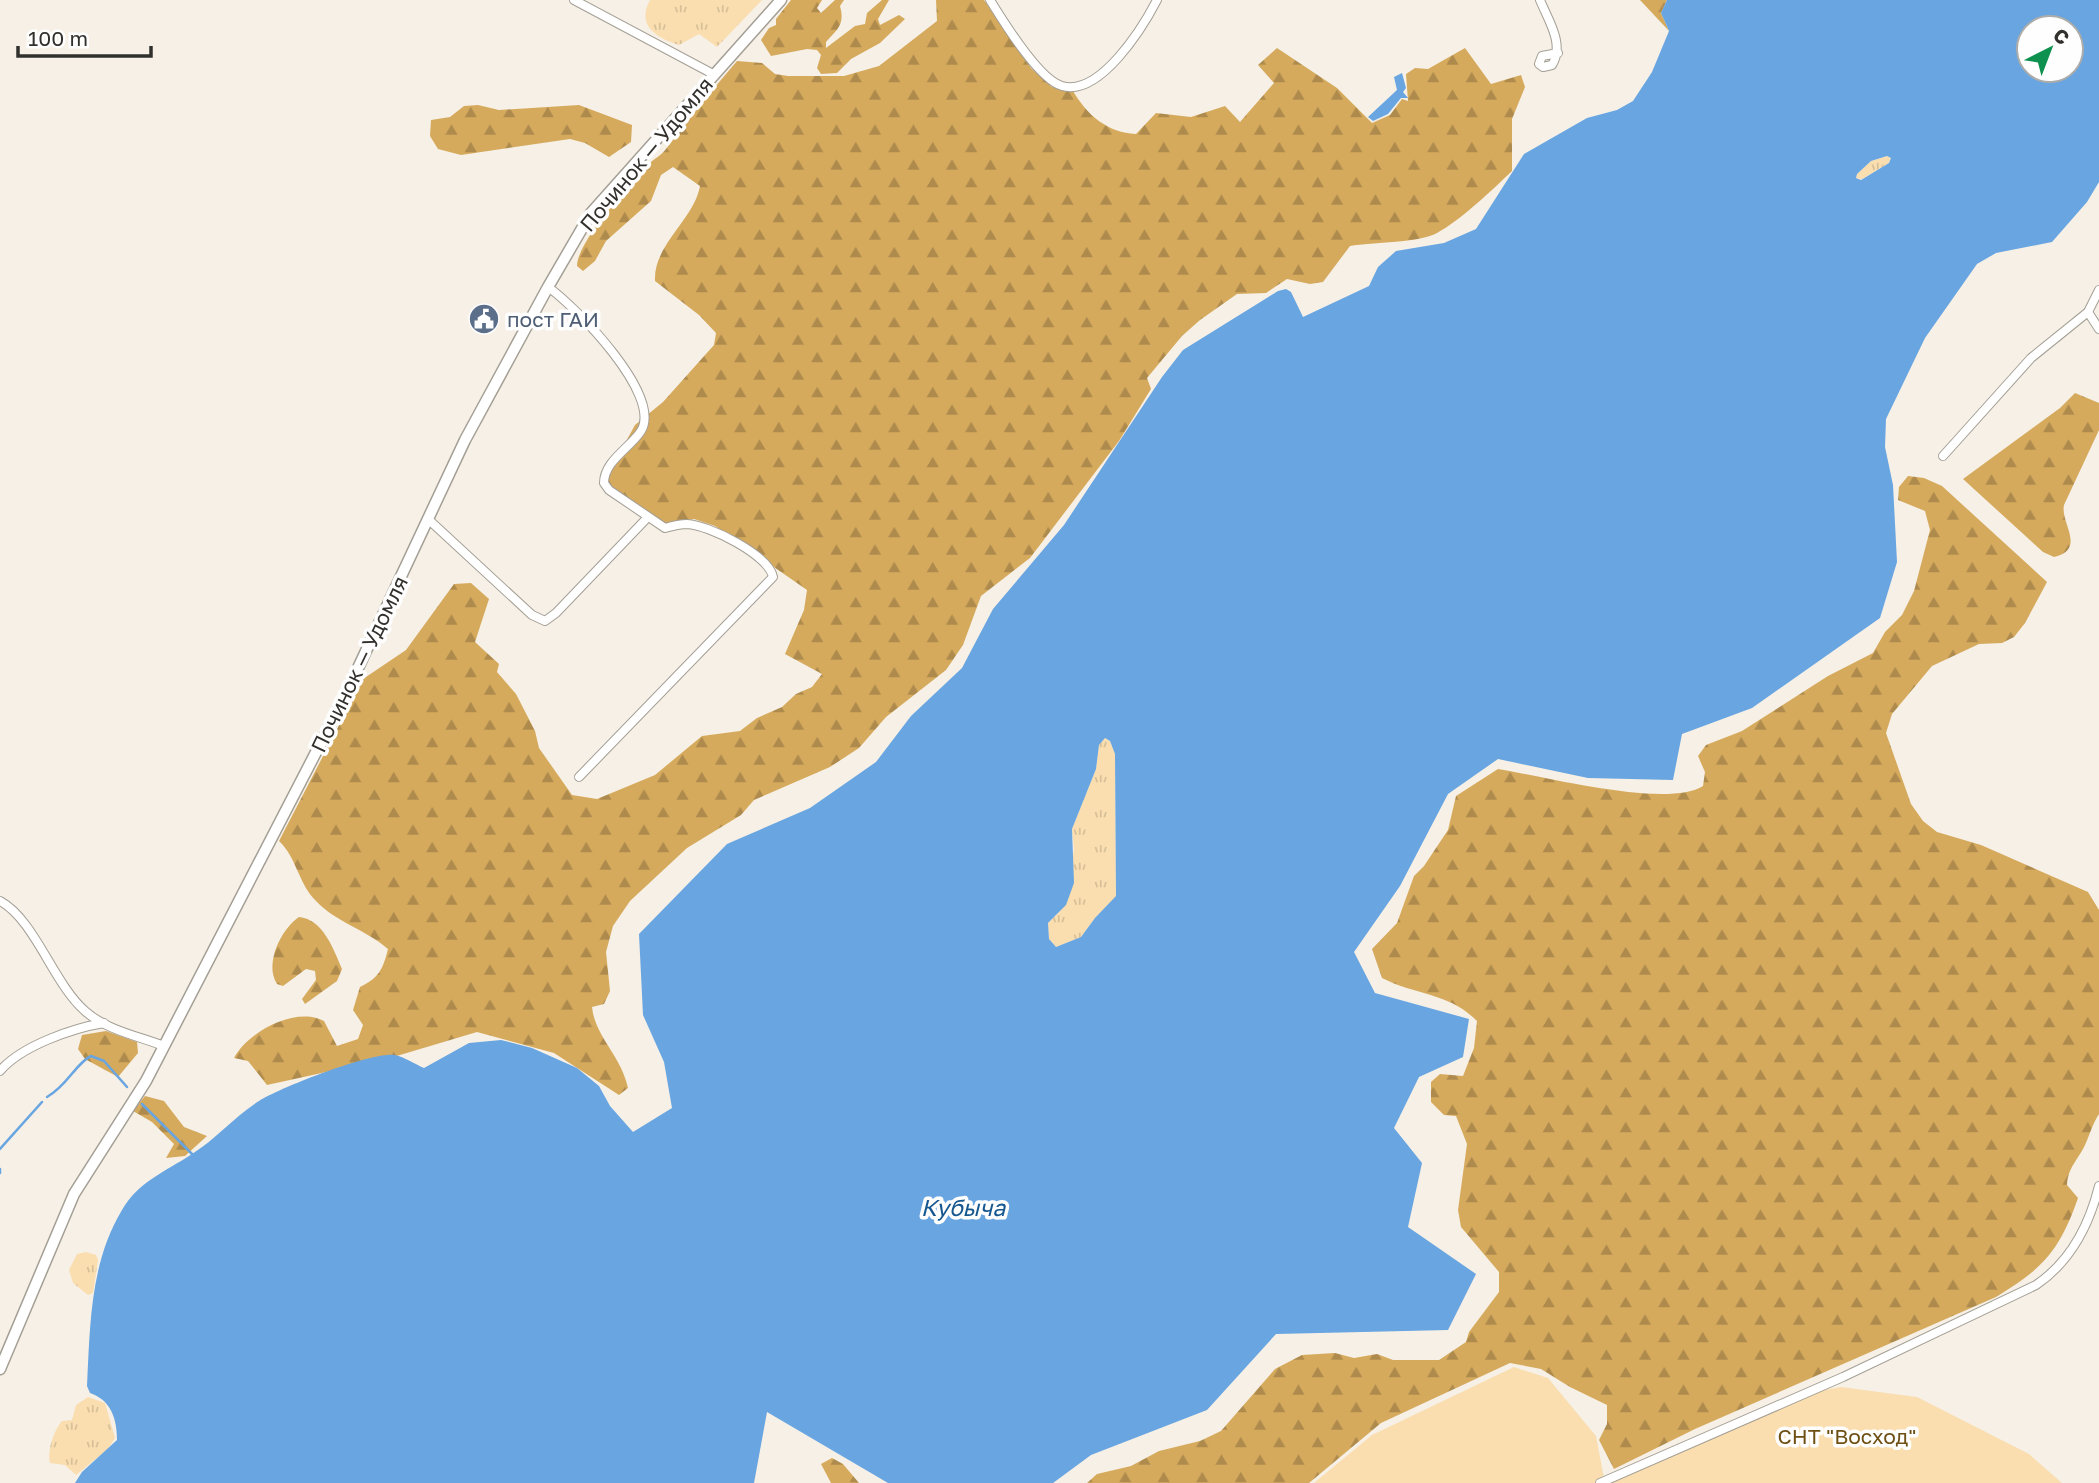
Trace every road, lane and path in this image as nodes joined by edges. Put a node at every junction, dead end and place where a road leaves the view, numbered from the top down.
1 (575, 0) edge
2 (781, 0) edge
3 (990, 0) edge
4 (1157, 0) edge
5 (1540, 0) edge
6 (1558, 53) dead end
7 (713, 74) junction
8 (548, 287) junction
9 (2099, 290) edge
10 (2088, 312) junction
11 (2099, 329) edge
12 (1943, 456) dead end
13 (648, 517) junction
14 (428, 519) junction
15 (579, 777) dead end
16 (0, 901) edge
17 (104, 1023) junction
18 (164, 1046) junction
19 (0, 1071) edge
20 (2099, 1186) edge
21 (0, 1370) edge
22 (1600, 1483) edge

1 - 7 street
2 - 7 main road, Починок — Удомля
3 - 4 street
5 - 6 street
7 - 8 main road, Починок — Удомля
8 - 13 street
8 - 14 main road, Починок — Удомля
9 - 10 street
10 - 11 street
10 - 12 street
13 - 14 street
13 - 15 street
14 - 18 main road, Починок — Удомля
16 - 17 street
17 - 18 street
17 - 19 street
18 - 21 main road, Починок — Удомля
20 - 22 street

